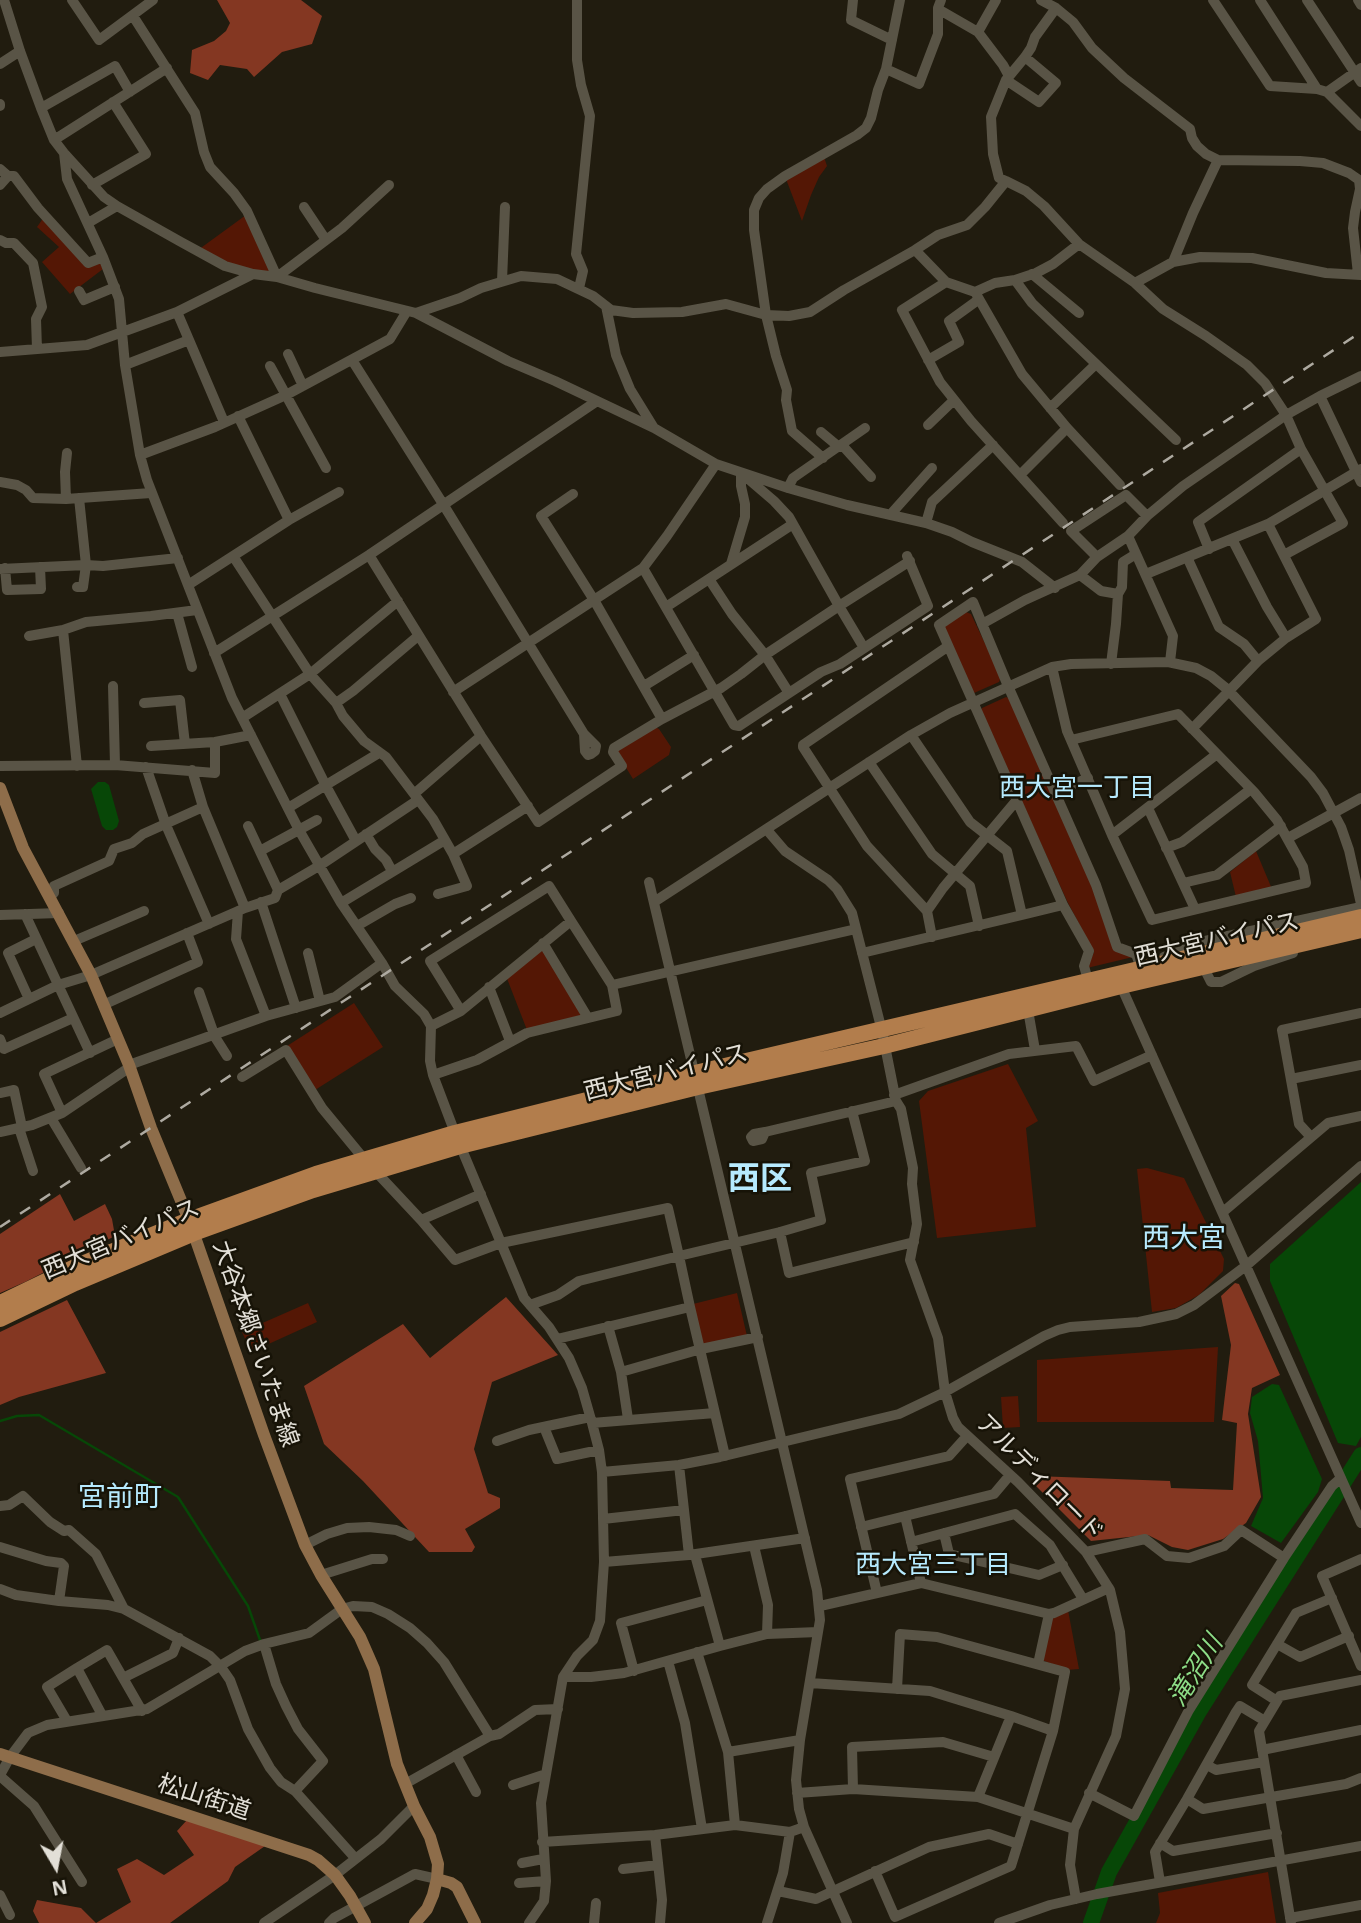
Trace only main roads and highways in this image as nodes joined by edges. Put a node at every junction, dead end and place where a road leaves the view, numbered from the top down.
1 (0, 788) edge
2 (1361, 917) edge
3 (1361, 930) edge
4 (1198, 961) junction
5 (883, 1038) junction
6 (458, 1140) junction
7 (192, 1226) junction
8 (0, 1303) edge
9 (0, 1319) edge
10 (5, 1755) edge
11 (437, 1879) junction
12 (365, 1923) edge
13 (415, 1923) edge
14 (475, 1923) edge

1 - 7 main road, 大谷本郷さいたま線
2 - 4 highway, 西大宮バイパス
3 - 4 highway, 西大宮バイパス
4 - 5 highway, 西大宮バイパス
4 - 5 highway, 西大宮バイパス
5 - 6 highway, 西大宮バイパス
6 - 7 highway, 西大宮バイパス
6 - 7 highway, 西大宮バイパス
7 - 8 highway, 西大宮バイパス
7 - 9 highway, 西大宮バイパス
7 - 11 main road, 大谷本郷さいたま線
10 - 12 main road, 松山街道
11 - 13 main road, 大谷本郷さいたま線
11 - 14 main road

